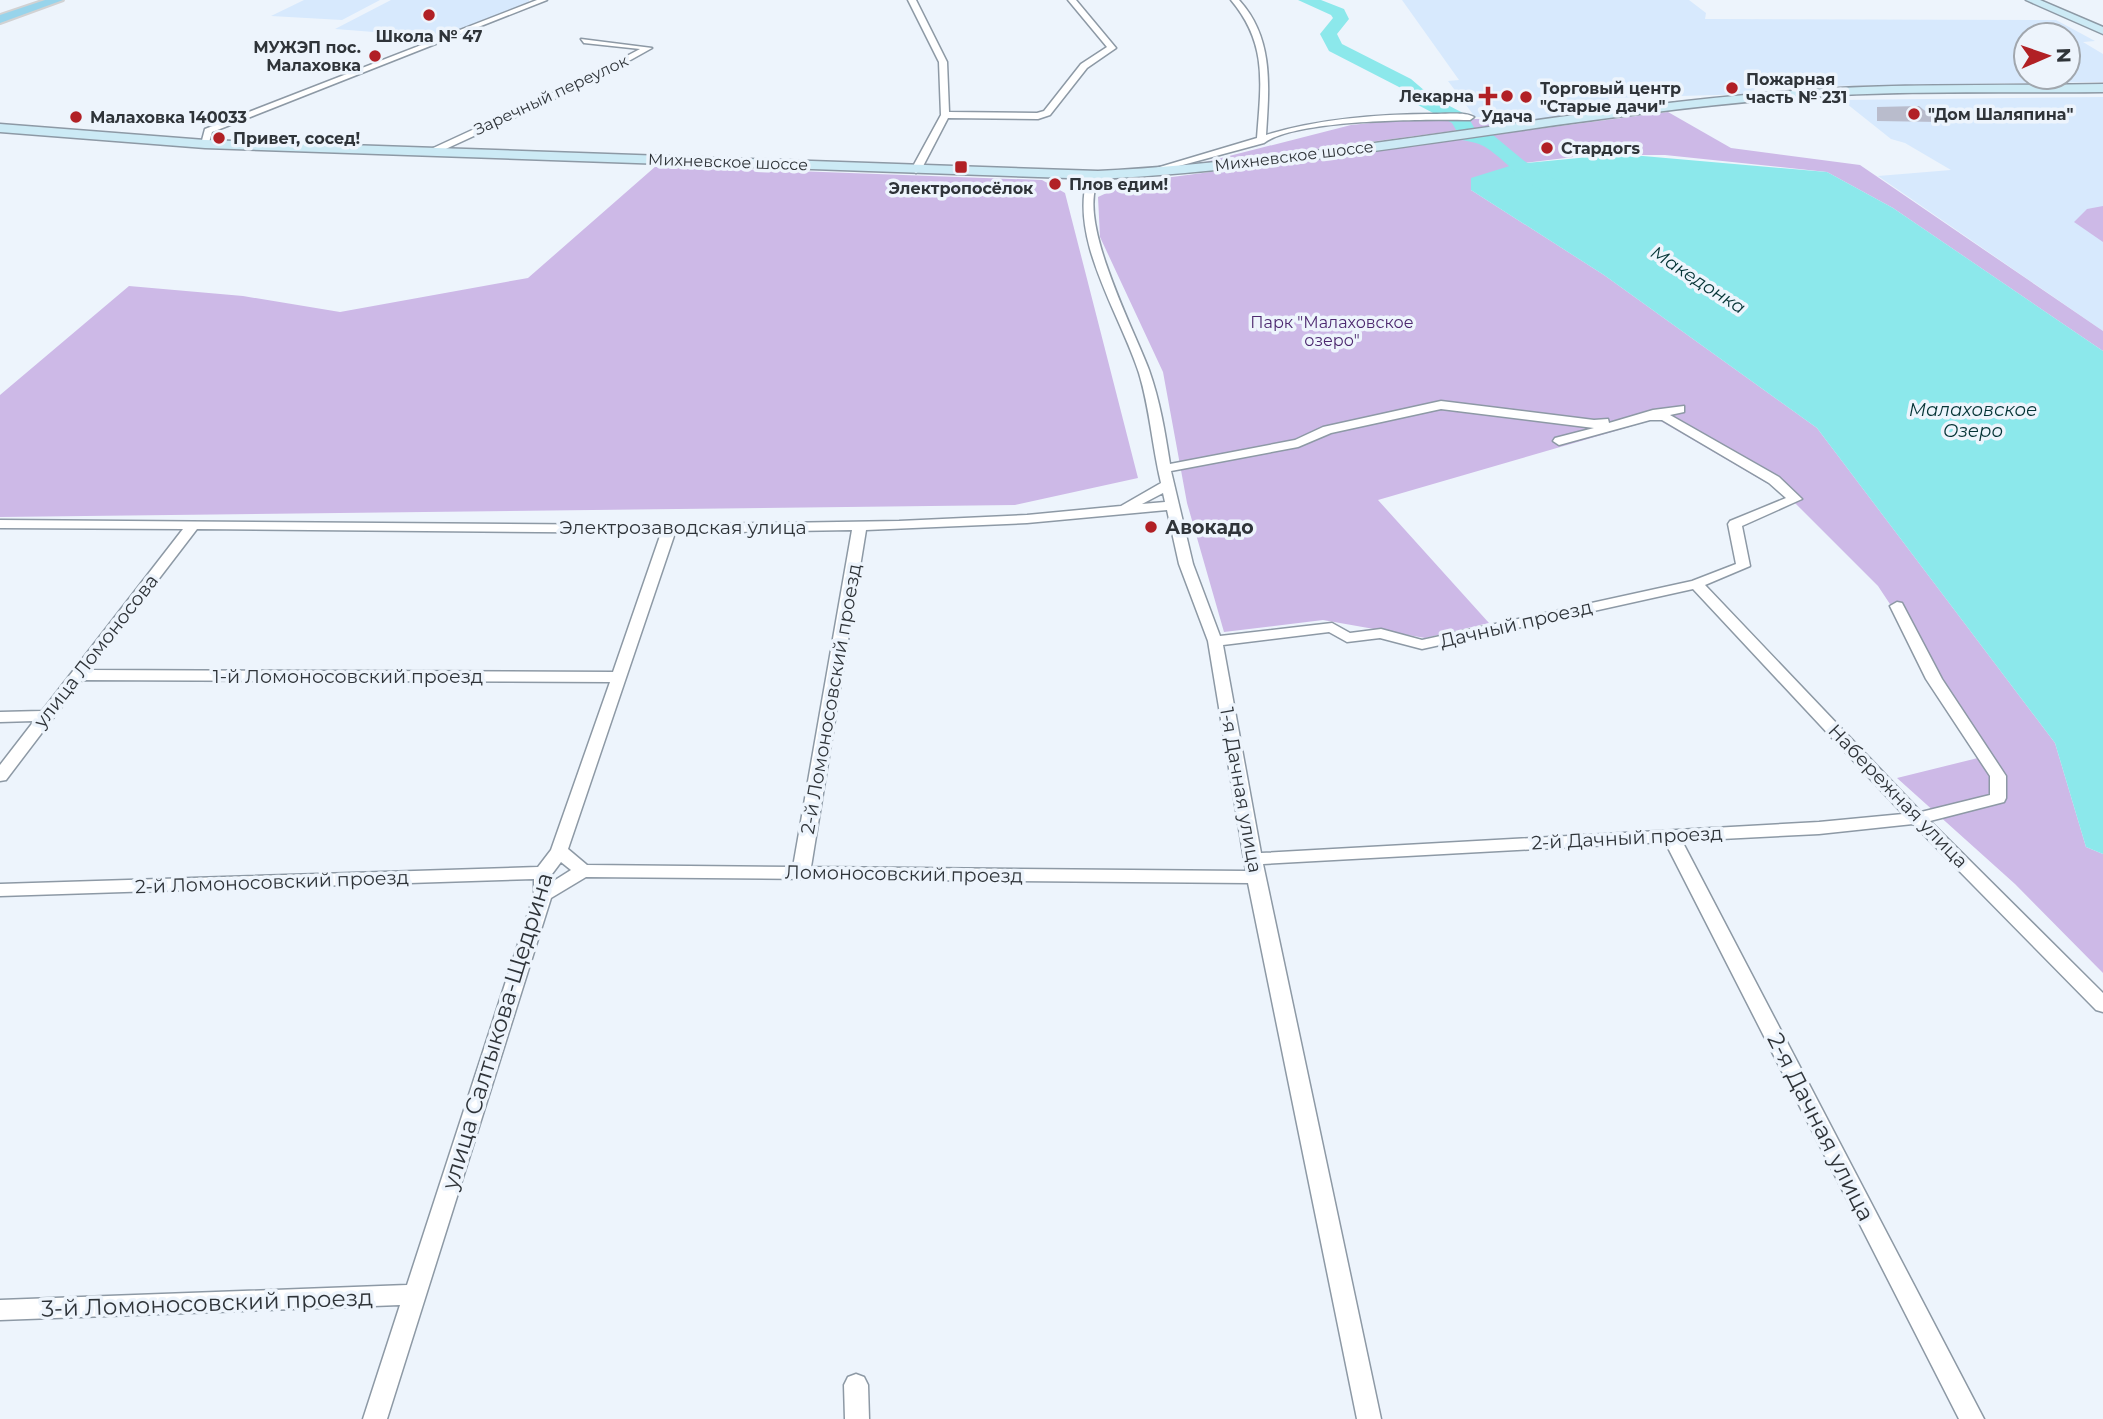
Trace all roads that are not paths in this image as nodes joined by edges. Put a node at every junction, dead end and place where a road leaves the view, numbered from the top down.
1 (57, 0) edge
2 (543, 0) edge
3 (912, 0) edge
4 (1072, 0) edge
5 (1235, 0) edge
6 (2031, 0) edge
7 (0, 19) edge
8 (2102, 30) edge
9 (584, 41) dead end
10 (2103, 88) edge
11 (945, 115) junction
12 (1469, 117) dead end
13 (0, 128) edge
14 (1261, 141) junction
15 (205, 144) junction
16 (434, 151) junction
17 (916, 170) junction
18 (1146, 173) junction
19 (1098, 175) junction
20 (1680, 409) dead end
21 (1559, 441) dead end
22 (1164, 469) junction
23 (1169, 484) junction
24 (1174, 505) junction
25 (1122, 510) junction
26 (0, 524) edge
27 (860, 525) junction
28 (192, 527) junction
29 (670, 528) junction
30 (1696, 584) junction
31 (1897, 606) dead end
32 (1215, 641) junction
33 (77, 675) junction
34 (620, 677) junction
35 (45, 716) junction
36 (0, 717) edge
37 (0, 776) edge
38 (1918, 818) junction
39 (1670, 835) junction
40 (559, 851) junction
41 (1254, 868) junction
42 (583, 871) junction
43 (543, 873) junction
44 (801, 873) junction
45 (0, 890) edge
46 (543, 895) junction
47 (2103, 1005) edge
48 (413, 1295) junction
49 (0, 1310) edge
50 (856, 1385) dead end
51 (375, 1419) edge
52 (857, 1419) edge
53 (1368, 1419) edge
54 (1972, 1419) edge

1 - 7 main road
2 - 15 street
3 - 11 street
4 - 11 street
5 - 14 street
6 - 8 main road
9 - 16 street, Заречный переулок
10 - 18 main road, Михневское шоссе
11 - 17 street
12 - 14 street
13 - 15 main road, Михневское шоссе
14 - 18 street
15 - 16 main road, Михневское шоссе
16 - 17 main road, Михневское шоссе
17 - 19 main road, Михневское шоссе
18 - 19 main road, Михневское шоссе
19 - 22 street, 1-я Дачная улица
20 - 22 street
21 - 30 street, Дачный проезд
22 - 23 street, 1-я Дачная улица
23 - 24 street, 1-я Дачная улица
23 - 25 street
24 - 25 street, Электрозаводская улица
24 - 32 street, 1-я Дачная улица
25 - 27 street, Электрозаводская улица
26 - 28 street, Электрозаводская улица
27 - 29 street, Электрозаводская улица
27 - 44 street, 2-й Ломоносовский проезд
28 - 29 street, Электрозаводская улица
28 - 33 street, улица Ломоносова
29 - 34 street, улица Салтыкова-Щедрина
30 - 32 street, Дачный проезд
30 - 38 street, Набережная улица
31 - 38 street, 2-й Дачный проезд
32 - 41 street, 1-я Дачная улица
33 - 34 street, 1-й Ломоносовский проезд
33 - 35 street, улица Ломоносова
34 - 40 street, улица Салтыкова-Щедрина
35 - 36 street
35 - 37 street, улица Ломоносова
38 - 39 street, 2-й Дачный проезд
38 - 47 street, Набережная улица
39 - 41 street, 2-й Дачный проезд
39 - 54 street, 2-я Дачная улица
40 - 42 street
40 - 43 street, улица Салтыкова-Щедрина
41 - 44 street, Ломоносовский проезд
41 - 53 street, 1-я Дачная улица
42 - 44 street, Ломоносовский проезд
42 - 46 street
43 - 45 street, 2-й Ломоносовский проезд
43 - 46 street, улица Салтыкова-Щедрина
46 - 48 street, улица Салтыкова-Щедрина
48 - 49 street, 3-й Ломоносовский проезд
48 - 51 street, улица Салтыкова-Щедрина
50 - 52 street

